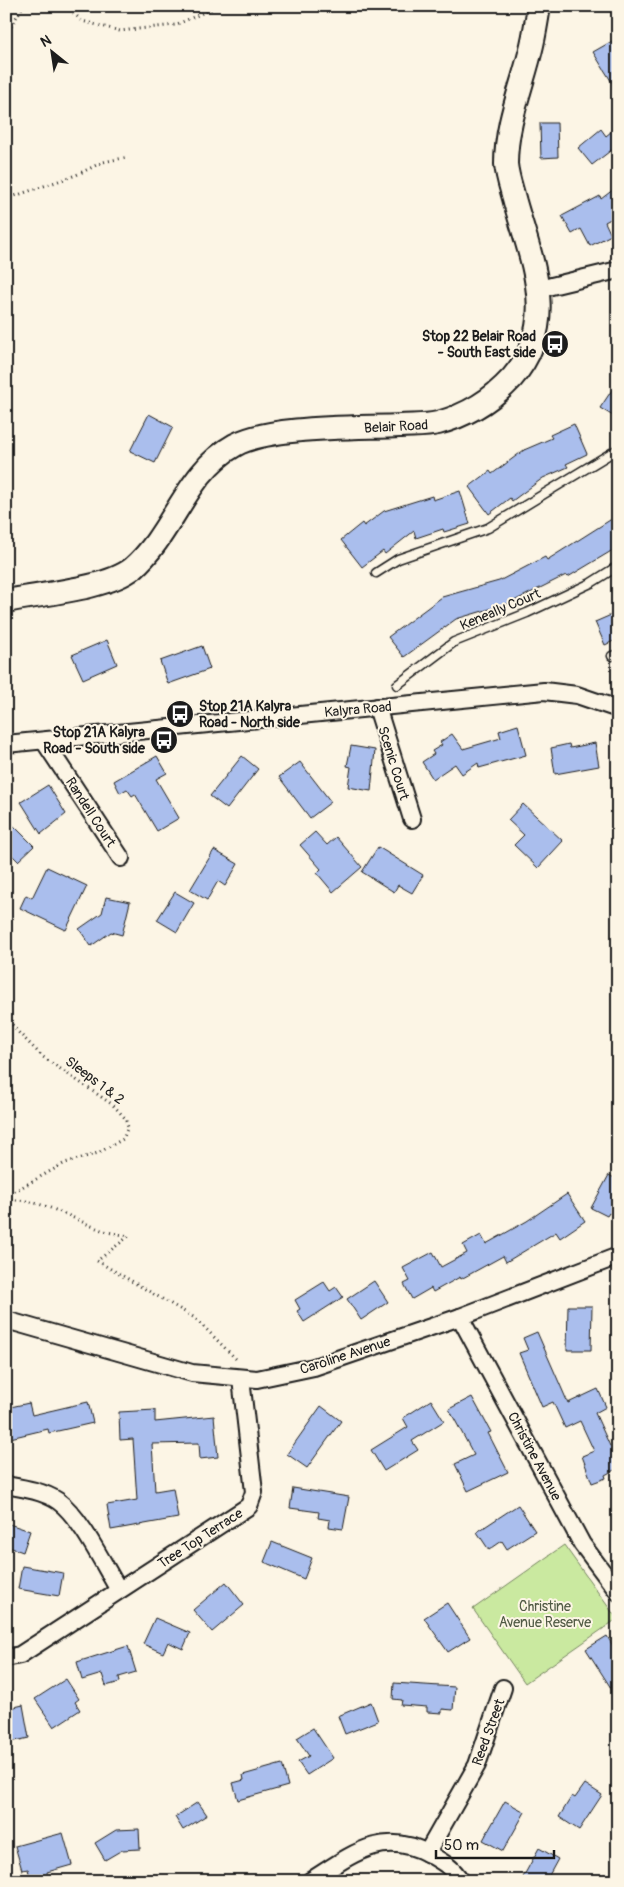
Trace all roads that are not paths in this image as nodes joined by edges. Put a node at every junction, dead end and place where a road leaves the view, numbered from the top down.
1 (539, 6) edge
2 (618, 270) edge
3 (539, 289) junction
4 (618, 449) edge
5 (618, 566) edge
6 (376, 573) dead end
7 (6, 601) edge
8 (397, 685) dead end
9 (377, 707) junction
10 (618, 709) edge
11 (44, 740) junction
12 (6, 744) edge
13 (412, 819) dead end
14 (121, 858) dead end
15 (618, 1256) edge
16 (460, 1317) junction
17 (6, 1320) edge
18 (249, 1379) junction
19 (6, 1484) edge
20 (119, 1590) junction
21 (618, 1592) edge
22 (6, 1658) edge
23 (503, 1688) dead end
24 (427, 1853) junction
25 (310, 1881) edge
26 (461, 1881) edge

1 - 3 main road, Belair Road
2 - 3 street
3 - 7 main road, Belair Road
4 - 6 lane
5 - 8 lane, Keneally Court
9 - 10 street, Kalyra Road
9 - 11 street, Kalyra Road
9 - 13 street, Scenic Court
11 - 12 street, Kalyra Road
11 - 14 street, Randell Court
15 - 16 street, Caroline Avenue
16 - 18 street, Caroline Avenue
16 - 21 street, Christine Avenue
17 - 18 street, Caroline Avenue
18 - 20 street, Tree Top Terrace
19 - 20 street
20 - 22 street, Tree Top Terrace
23 - 24 street, Reed Street
24 - 25 street
24 - 26 street

